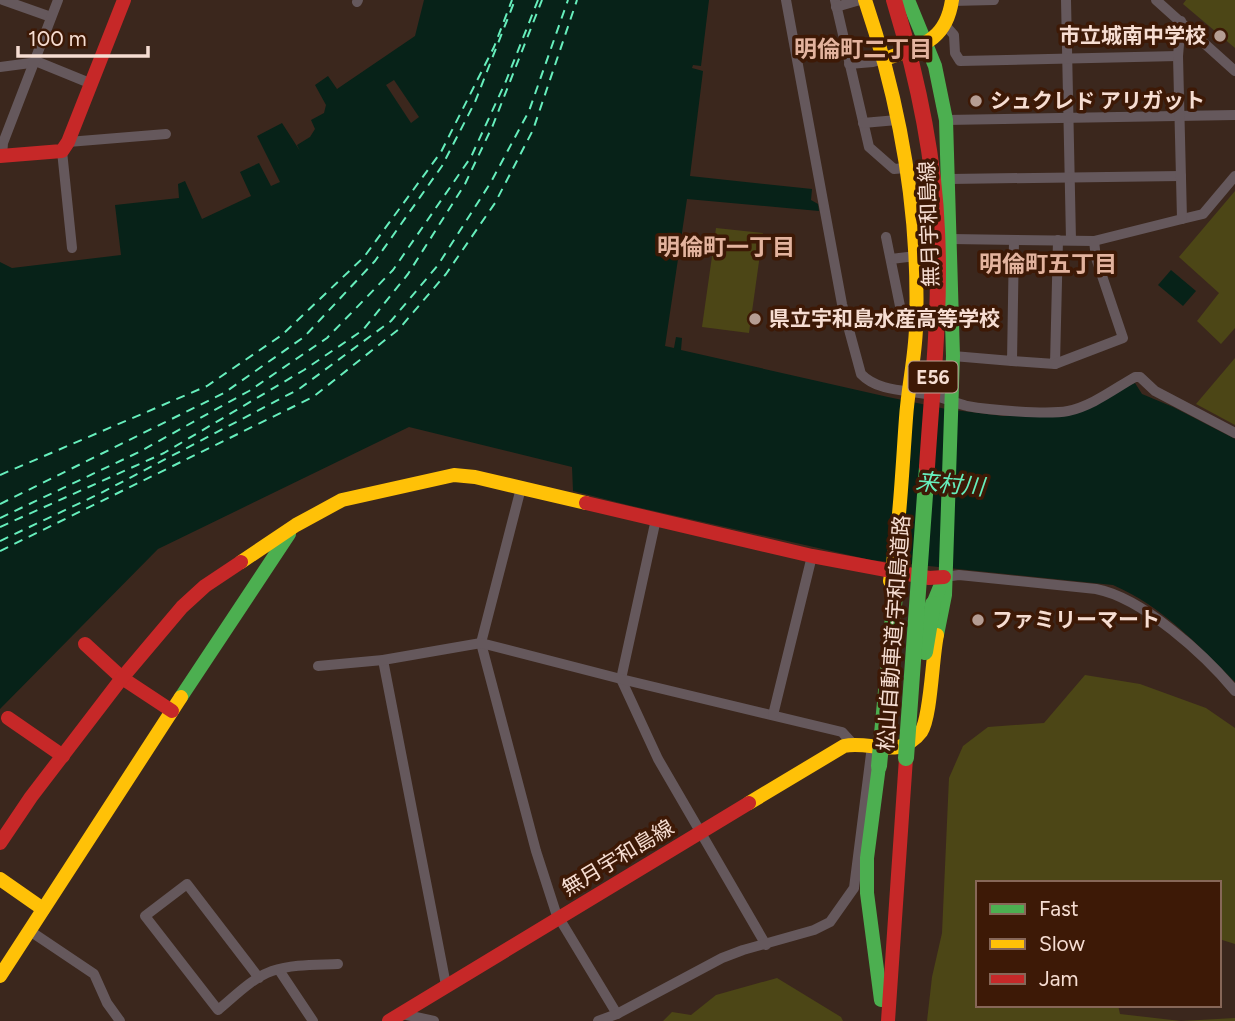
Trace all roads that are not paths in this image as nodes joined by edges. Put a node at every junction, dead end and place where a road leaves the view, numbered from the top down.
1 (3, 0) edge
2 (58, 0) edge
3 (124, 0) edge
4 (786, 0) edge
5 (860, 0) edge
6 (865, 0) edge
7 (894, 0) edge
8 (908, 0) edge
9 (952, 0) edge
10 (994, 0) edge
11 (1066, 0) edge
12 (1156, 0) edge
13 (835, 3) edge
14 (51, 18) junction
15 (1181, 21) junction
16 (946, 26) junction
17 (926, 42) junction
18 (1178, 56) junction
19 (1067, 58) junction
20 (885, 59) junction
21 (33, 62) junction
22 (849, 64) junction
23 (0, 67) edge
24 (1235, 71) edge
25 (92, 84) junction
26 (1235, 115) edge
27 (1181, 116) junction
28 (1069, 118) junction
29 (897, 120) junction
30 (947, 120) junction
31 (863, 123) junction
32 (166, 134) dead end
33 (65, 146) junction
34 (1, 156) edge
35 (905, 168) junction
36 (1181, 176) junction
37 (1235, 176) edge
38 (1069, 177) junction
39 (950, 179) junction
40 (1182, 219) junction
41 (886, 237) dead end
42 (951, 239) junction
43 (1058, 240) junction
44 (1071, 240) junction
45 (1094, 240) junction
46 (1014, 241) junction
47 (72, 248) dead end
48 (916, 256) junction
49 (891, 259) junction
50 (916, 313) junction
51 (953, 356) junction
52 (1012, 361) junction
53 (1055, 363) junction
54 (908, 394) junction
55 (952, 403) junction
56 (1235, 433) edge
57 (521, 488) junction
58 (656, 519) junction
59 (296, 525) junction
60 (812, 556) junction
61 (893, 568) junction
62 (945, 572) junction
63 (481, 643) junction
64 (85, 644) dead end
65 (383, 660) junction
66 (318, 666) dead end
67 (122, 678) junction
68 (621, 679) junction
69 (1235, 691) edge
70 (172, 711) junction
71 (773, 715) junction
72 (8, 718) dead end
73 (853, 744) junction
74 (872, 746) junction
75 (63, 756) junction
76 (912, 757) junction
77 (700, 832) junction
78 (0, 843) edge
79 (0, 879) edge
80 (43, 909) junction
81 (559, 918) junction
82 (30, 931) junction
83 (766, 945) junction
84 (338, 964) dead end
85 (279, 970) junction
86 (0, 976) edge
87 (259, 978) junction
88 (446, 985) junction
89 (617, 1014) junction
90 (396, 1017) edge
91 (120, 1021) edge
92 (313, 1021) edge
93 (434, 1021) edge
94 (598, 1021) edge
95 (885, 1021) edge

1 - 14 street
2 - 14 street
3 - 25 main road
4 - 54 street
5 - 13 street
6 - 20 main road, 無月宇和島線
7 - 76 main road, 松山自動車道;宇和島道路 / E56, bridge
8 - 17 main road, 無月宇和島線
9 - 10 street
9 - 16 main road
11 - 19 street
12 - 15 street
13 - 22 street
14 - 21 street
15 - 18 street
15 - 24 street
16 - 17 main road
16 - 19 street
17 - 20 main road
17 - 30 main road, 無月宇和島線
18 - 19 street
18 - 27 street
19 - 28 street
20 - 22 street
20 - 29 main road, 無月宇和島線
21 - 23 street
21 - 25 street
21 - 34 street
22 - 31 street
25 - 33 main road
26 - 27 street
27 - 28 street
27 - 36 street
28 - 30 street
28 - 38 street
29 - 31 street
29 - 35 main road, 無月宇和島線
30 - 39 main road, 無月宇和島線
31 - 35 street
32 - 33 street
33 - 34 main road
33 - 47 street
35 - 48 main road, 無月宇和島線
36 - 38 street
36 - 40 street
37 - 40 street
38 - 39 street
38 - 44 street
39 - 42 main road, 無月宇和島線
40 - 45 street
41 - 49 street
42 - 46 street
42 - 51 main road, 無月宇和島線
43 - 44 street
43 - 46 street
43 - 53 street
44 - 45 street
45 - 53 street
46 - 52 street
48 - 49 street
48 - 50 main road, 無月宇和島線
49 - 50 street
50 - 54 main road, 無月宇和島線
51 - 52 street
51 - 55 main road, 無月宇和島線
52 - 53 street
54 - 55 street
54 - 61 main road, 無月宇和島線
55 - 56 street
55 - 62 main road, 無月宇和島線
57 - 58 main road
57 - 59 main road
57 - 63 street
58 - 60 main road
58 - 68 street
59 - 67 main road
59 - 70 main road
60 - 61 main road
60 - 71 street
61 - 62 main road
61 - 74 main road, 無月宇和島線
61 - 95 main road, bridge
62 - 69 street
62 - 74 main road, 無月宇和島線
62 - 76 main road, bridge
63 - 65 street
63 - 68 street
63 - 81 street
64 - 67 main road
65 - 66 street
65 - 88 street
67 - 70 main road
67 - 75 main road
68 - 71 street
68 - 77 street
70 - 80 main road
71 - 73 street
72 - 75 main road
73 - 74 main road, 無月宇和島線
73 - 77 main road, 無月宇和島線
74 - 83 street
75 - 78 main road
76 - 95 main road
77 - 81 main road, 無月宇和島線
77 - 83 street
79 - 80 main road
80 - 82 main road
81 - 88 main road, 無月宇和島線
81 - 89 street
82 - 86 main road
82 - 91 street
83 - 89 street
84 - 85 street
85 - 87 street
85 - 92 street
87 - 87 street
88 - 90 main road, 無月宇和島線
89 - 94 street
90 - 93 street

